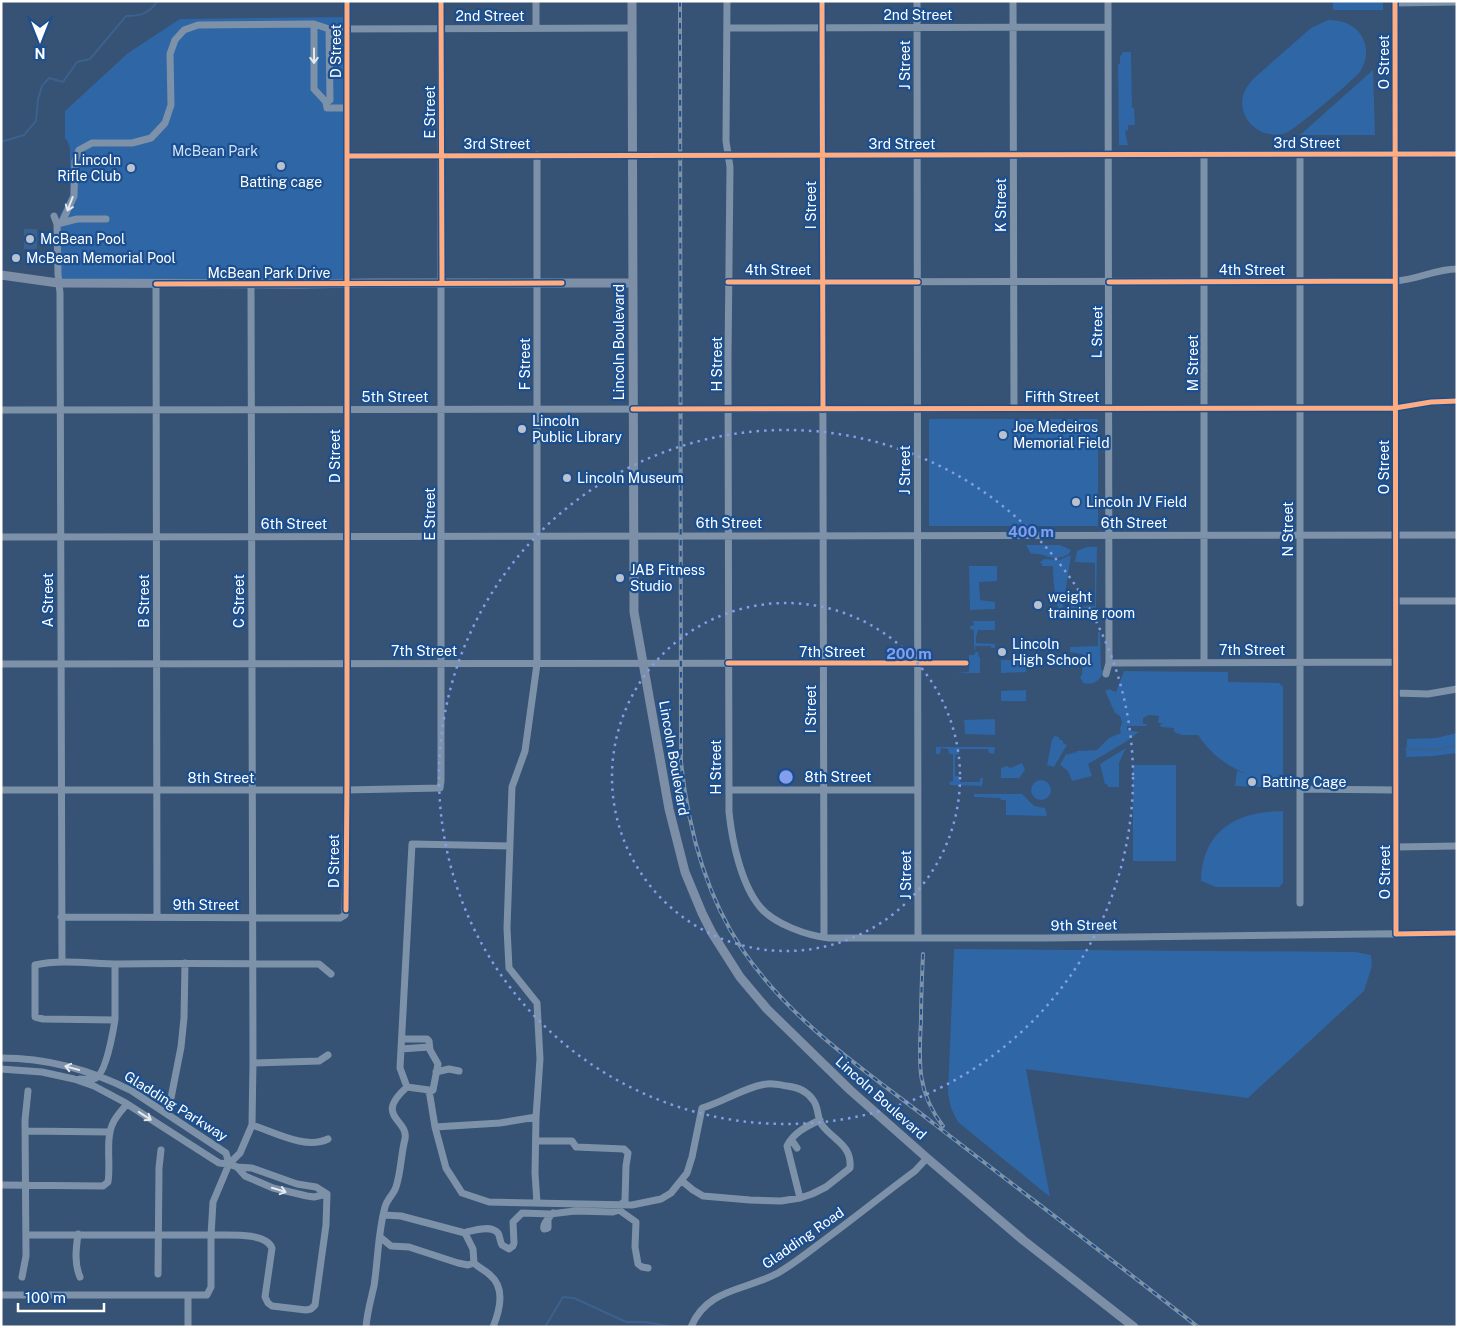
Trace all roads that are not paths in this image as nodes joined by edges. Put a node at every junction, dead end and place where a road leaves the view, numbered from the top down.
1 (347, 1) edge
2 (441, 1) edge
3 (536, 1) edge
4 (632, 1) edge
5 (727, 1) edge
6 (822, 1) edge
7 (917, 1) edge
8 (1013, 1) edge
9 (1108, 1) edge
10 (1395, 2) edge
11 (1457, 2) edge
12 (314, 24) junction
13 (1013, 27) junction
14 (1108, 27) junction
15 (329, 28) junction
16 (442, 28) junction
17 (536, 28) junction
18 (632, 28) junction
19 (727, 28) junction
20 (822, 28) junction
21 (917, 28) junction
22 (347, 29) junction
23 (326, 102) junction
24 (347, 108) junction
25 (1204, 154) junction
26 (1395, 154) junction
27 (1457, 154) edge
28 (442, 155) junction
29 (537, 155) junction
30 (632, 155) junction
31 (728, 155) junction
32 (822, 155) junction
33 (918, 155) junction
34 (1014, 155) junction
35 (1108, 155) junction
36 (1300, 155) junction
37 (347, 156) junction
38 (54, 216) dead end
39 (106, 218) dead end
40 (60, 223) junction
41 (1457, 269) edge
42 (1, 275) edge
43 (1204, 281) junction
44 (1300, 281) junction
45 (1395, 281) junction
46 (728, 282) junction
47 (822, 282) junction
48 (918, 282) junction
49 (1014, 282) junction
50 (1109, 282) junction
51 (59, 283) junction
52 (442, 283) junction
53 (537, 283) junction
54 (632, 283) junction
55 (156, 284) junction
56 (251, 284) junction
57 (346, 284) junction
58 (1457, 401) edge
59 (1109, 408) junction
60 (1204, 408) junction
61 (1395, 408) junction
62 (442, 409) junction
63 (537, 409) junction
64 (633, 409) junction
65 (728, 409) junction
66 (823, 409) junction
67 (918, 409) junction
68 (1014, 409) junction
69 (1300, 409) junction
70 (1, 410) edge
71 (60, 410) junction
72 (156, 410) junction
73 (251, 410) junction
74 (347, 410) junction
75 (728, 535) junction
76 (1457, 535) edge
77 (442, 536) junction
78 (537, 536) junction
79 (633, 536) junction
80 (823, 536) junction
81 (918, 536) junction
82 (1109, 536) junction
83 (1204, 536) junction
84 (1300, 536) junction
85 (1396, 536) junction
86 (1, 537) edge
87 (61, 537) junction
88 (156, 537) junction
89 (251, 537) junction
90 (347, 537) junction
91 (1396, 601) junction
92 (1457, 601) edge
93 (1204, 662) junction
94 (1300, 662) junction
95 (1396, 662) junction
96 (728, 663) junction
97 (823, 663) junction
98 (918, 663) junction
99 (966, 663) dead end
100 (1109, 663) junction
101 (1, 664) edge
102 (61, 664) junction
103 (157, 664) junction
104 (252, 664) junction
105 (347, 664) junction
106 (442, 664) junction
107 (537, 664) junction
108 (642, 664) junction
109 (1106, 674) dead end
110 (1457, 689) edge
111 (1396, 693) junction
112 (440, 788) joint
113 (1300, 789) junction
114 (1, 790) edge
115 (61, 790) junction
116 (158, 790) junction
117 (252, 790) junction
118 (346, 790) junction
119 (729, 790) junction
120 (823, 790) junction
121 (918, 790) junction
122 (1396, 790) junction
123 (510, 846) junction
124 (1396, 846) junction
125 (1457, 846) edge
126 (1300, 903) dead end
127 (346, 910) joint
128 (61, 917) junction
129 (157, 917) junction
130 (253, 918) junction
131 (775, 920) joint
132 (1457, 933) edge
133 (1396, 934) junction
134 (824, 937) junction
135 (918, 938) junction
136 (62, 962) junction
137 (185, 963) junction
138 (115, 964) junction
139 (253, 964) junction
140 (331, 974) dead end
141 (115, 1020) junction
142 (402, 1039) junction
143 (429, 1047) junction
144 (401, 1049) junction
145 (328, 1055) dead end
146 (1, 1058) edge
147 (253, 1063) junction
148 (1, 1070) edge
149 (459, 1071) dead end
150 (436, 1072) junction
151 (99, 1076) junction
152 (74, 1079) junction
153 (407, 1087) junction
154 (28, 1091) dead end
155 (429, 1093) junction
156 (171, 1098) dead end
157 (127, 1104) junction
158 (536, 1117) junction
159 (820, 1120) junction
160 (252, 1125) junction
161 (435, 1127) junction
162 (26, 1131) junction
163 (110, 1132) junction
164 (328, 1139) dead end
165 (536, 1141) junction
166 (790, 1141) junction
167 (797, 1148) dead end
168 (162, 1150) dead end
169 (927, 1158) junction
170 (233, 1165) junction
171 (682, 1181) junction
172 (1, 1185) edge
173 (26, 1186) junction
174 (327, 1194) junction
175 (800, 1198) junction
176 (537, 1203) junction
177 (620, 1207) junction
178 (553, 1214) junction
179 (384, 1215) junction
180 (548, 1220) dead end
181 (465, 1233) junction
182 (78, 1234) junction
183 (159, 1234) junction
184 (26, 1235) junction
185 (211, 1235) junction
186 (380, 1237) junction
187 (474, 1263) junction
188 (648, 1268) dead end
189 (158, 1274) dead end
190 (22, 1277) dead end
191 (80, 1277) dead end
192 (3, 1295) edge
193 (188, 1295) junction
194 (188, 1327) edge
195 (366, 1327) edge
196 (494, 1327) edge
197 (691, 1327) edge
198 (1134, 1327) edge

1 - 22 street, D Street
2 - 16 street, E Street
3 - 17 street
4 - 18 main road, Lincoln Boulevard
5 - 19 street, H Street
6 - 20 street, I Street
7 - 21 street, J Street
8 - 13 street, K Street
9 - 14 street, L Street
10 - 11 street
10 - 26 street, O Street
12 - 15 street, 2nd Street
12 -> 23 street
12 -> 40 street, 2nd Street
13 - 14 street, 2nd Street
13 - 21 street, 2nd Street
13 - 34 street, K Street
14 - 35 street, L Street
15 - 22 street, 2nd Street
15 - 23 street
16 - 17 street, 2nd Street
16 - 22 street, 2nd Street
16 - 28 street, E Street
17 - 18 street, 2nd Street
18 - 30 main road, Lincoln Boulevard
19 - 20 street, 2nd Street
19 - 31 street, H Street
20 - 21 street, 2nd Street
20 - 32 street, I Street
21 - 33 street, J Street
22 - 24 street, D Street
23 - 24 street
24 - 37 street, D Street
25 - 35 street, 3rd Street
25 - 36 street, 3rd Street
25 - 43 street, M Street
26 - 27 street, 3rd Street
26 - 36 street, 3rd Street
26 - 45 street, O Street
28 - 29 street, 3rd Street
28 - 37 street, 3rd Street
28 - 52 street, E Street
29 - 30 street, 3rd Street
29 - 53 street, F Street
30 - 31 street, 3rd Street
30 - 54 main road, Lincoln Boulevard
31 - 32 street, 3rd Street
31 - 46 street, H Street
32 - 33 street, 3rd Street
32 - 47 street, I Street
33 - 34 street, 3rd Street
33 - 48 street, J Street
34 - 35 street, 3rd Street
34 - 49 street, K Street
35 - 50 street, L Street
36 - 44 street, N Street
37 - 57 street, D Street
38 - 40 street
39 - 40 street
40 - 51 street, A Street
41 - 45 street, 4th Street
42 - 51 main road, McBean Park Drive
43 - 44 street, 4th Street
43 - 50 street, 4th Street
43 - 60 street, M Street
44 - 45 street, 4th Street
44 - 69 street, N Street
45 - 61 street, O Street
46 - 47 street, 4th Street
46 - 65 street, H Street
47 - 48 street, 4th Street
47 - 66 street, I Street
48 - 49 street, 4th Street
48 - 67 street, J Street
49 - 50 street, 4th Street
49 - 68 street, K Street
50 - 59 street, L Street
51 - 55 main road, McBean Park Drive
51 - 71 street, A Street
52 - 53 main road, McBean Park Drive
52 - 57 main road, McBean Park Drive
52 - 62 street, E Street
53 - 54 main road, McBean Park Drive
53 - 63 street, F Street
54 - 64 main road, Lincoln Boulevard
55 - 56 main road, McBean Park Drive
55 - 72 street, B Street
56 - 57 main road, McBean Park Drive
56 - 73 street, C Street
57 - 74 street, D Street
58 - 61 street
59 - 60 street, Fifth Street
59 - 68 street, Fifth Street
59 - 82 street, L Street
60 - 69 street, Fifth Street
60 - 83 street, M Street
61 - 69 street, Fifth Street
61 - 85 street, O Street
62 - 63 street, 5th Street
62 - 74 street, 5th Street
62 - 77 street, E Street
63 - 64 street, 5th Street
63 - 78 street, F Street
64 - 65 street, 5th Street
64 - 79 main road, Lincoln Boulevard
65 - 66 street, Fifth Street
65 - 75 street, H Street
66 - 67 street, Fifth Street
66 - 80 street, I Street
67 - 68 street, Fifth Street
67 - 81 street, J Street
69 - 84 street, N Street
70 - 71 street, 5th Street
71 - 72 street, 5th Street
71 - 87 street, A Street
72 - 73 street, 5th Street
72 - 88 street, B Street
73 - 74 street, 5th Street
73 - 89 street, C Street
74 - 90 street, D Street
75 - 79 street, 6th Street
75 - 80 street, 6th Street
75 - 96 street, H Street
76 - 85 street, 6th Street
77 - 78 street, 6th Street
77 - 90 street, 6th Street
77 - 106 street, E Street
78 - 79 street, 6th Street
78 - 107 street, F Street
79 - 108 main road, Lincoln Boulevard
80 - 81 street, 6th Street
80 - 97 street, I Street
81 - 82 street, 6th Street
81 - 98 street, J Street
82 - 83 street, 6th Street
82 - 100 street, L Street
83 - 84 street, 6th Street
83 - 93 street, M Street
84 - 85 street, 6th Street
84 - 94 street, N Street
85 - 91 street, O Street
86 - 87 street, 6th Street
87 - 88 street, 6th Street
87 - 102 street, A Street
88 - 89 street, 6th Street
88 - 103 street, B Street
89 - 90 street, 6th Street
89 - 104 street, C Street
90 - 105 street, D Street
91 - 92 street
91 - 95 street, O Street
93 - 94 street, 7th Street
93 - 100 street, 7th Street
94 - 95 street, 7th Street
94 - 113 street, N Street
95 - 111 street, O Street
96 - 97 street, 7th Street
96 - 108 street, 7th Street
96 - 119 street, H Street
97 - 98 street, 7th Street
97 - 120 street, I Street
98 - 99 street, 7th Street
98 - 121 street, J Street
100 - 109 street, L Street
101 - 102 street, 7th Street
102 - 103 street, 7th Street
102 - 115 street, A Street
103 - 104 street, 7th Street
103 - 116 street, B Street
104 - 105 street, 7th Street
104 - 117 street, C Street
105 - 106 street, 7th Street
105 - 118 street, D Street
106 - 107 street, 7th Street
106 - 112 street, E Street
107 - 108 street, 7th Street
107 - 123 street, F Street
108 - 169 main road, Lincoln Boulevard
110 - 111 street
111 - 122 street, O Street
112 - 118 street, 8th Street
113 - 122 street
113 - 126 street, N Street
114 - 115 street, 8th Street
115 - 116 street, 8th Street
115 - 128 street, A Street
116 - 117 street, 8th Street
116 - 129 street, B Street
117 - 118 street, 8th Street
117 - 130 street, C Street
118 - 127 street, D Street
119 - 120 street, 8th Street
119 - 131 street, H Street
120 - 121 street, 8th Street
120 - 134 street, I Street
121 - 135 street, J Street
122 - 124 street, O Street
123 - 142 street
123 - 158 street, F Street
124 - 125 street
124 - 133 street, O Street
127 - 130 street, 9th Street
128 - 129 street, 9th Street
128 - 136 street, A Street
129 - 130 street, 9th Street
130 - 139 street, C Street
131 - 134 street, 9th Street
132 - 133 street, 9th Street
133 - 135 street, 9th Street
134 - 135 street, 9th Street
136 - 138 street
136 - 141 street
137 - 138 street
137 - 139 street
137 - 156 street
138 - 141 street
139 - 140 street
139 - 147 street, C Street
141 - 151 street
142 - 143 street
142 - 144 street
143 - 144 street
143 - 150 street
144 - 153 street
145 - 147 street
151 -> 146 street, Gladding Parkway
147 - 160 street, C Street
148 - 152 street, Gladding Parkway
149 - 150 street
150 - 155 street
151 - 152 street
151 - 170 street, Gladding Parkway
152 - 157 street, Gladding Parkway
153 - 155 street
153 - 179 street
154 - 162 street
155 - 161 street
157 - 163 street
157 -> 170 street, Gladding Parkway
158 - 161 street
158 - 165 street, F Street
159 - 166 street
159 - 171 street
159 - 175 street
160 - 164 street
160 - 170 street
161 - 176 street
162 - 163 street
162 - 173 street
163 - 173 street
165 - 176 street, F Street
165 - 177 street
166 - 167 street
166 - 175 street
168 - 183 street
169 - 197 street, Gladding Road
169 - 198 main road, Lincoln Boulevard
170 - 174 street
170 -> 174 street
170 - 185 street
171 - 175 street
171 - 177 street
172 - 173 street
173 - 184 street
174 - 185 street
176 - 177 street
177 - 178 street
177 - 188 street
178 - 180 street
178 - 181 street
179 - 181 street
179 - 186 street
181 - 187 street
182 - 183 street
182 - 184 street
182 - 191 street
183 - 185 street
183 - 189 street
184 - 190 street
185 - 193 street
186 - 187 street
186 - 195 street
187 - 196 street
192 - 193 street
193 - 194 street

